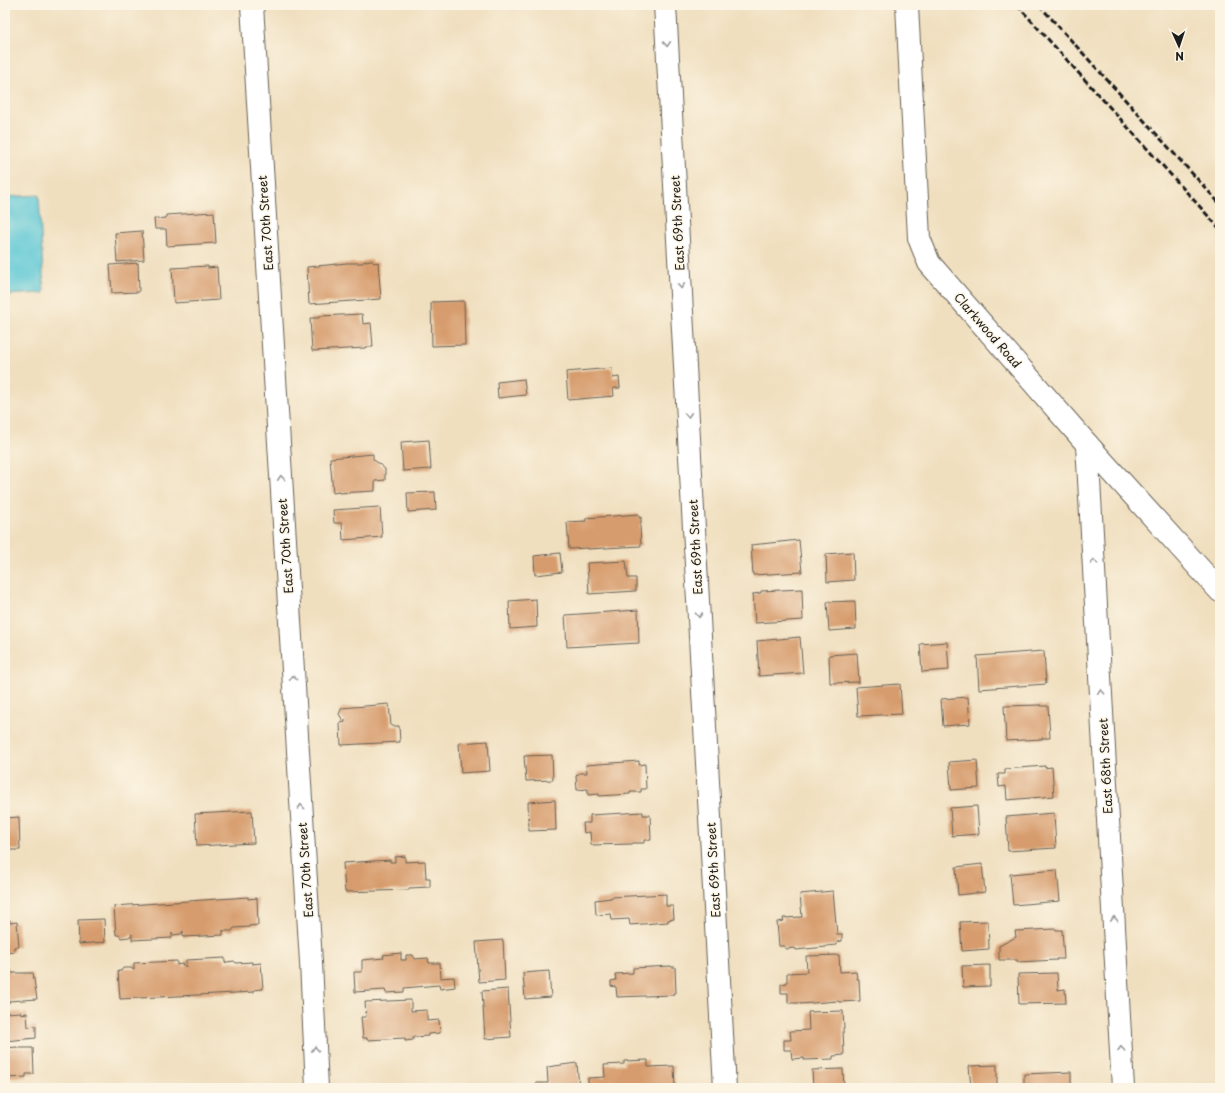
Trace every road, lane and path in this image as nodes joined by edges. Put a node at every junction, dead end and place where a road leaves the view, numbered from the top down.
1 (252, 5) edge
2 (665, 5) edge
3 (907, 5) edge
4 (1087, 444) junction
5 (1220, 591) edge
6 (317, 1088) edge
7 (725, 1088) edge
8 (1123, 1088) edge

6 -> 1 street, East 70th Street
2 -> 7 street, East 69th Street
3 - 4 street, Clarkwood Road
4 - 5 street, Clarkwood Road
8 -> 4 street, East 68th Street

